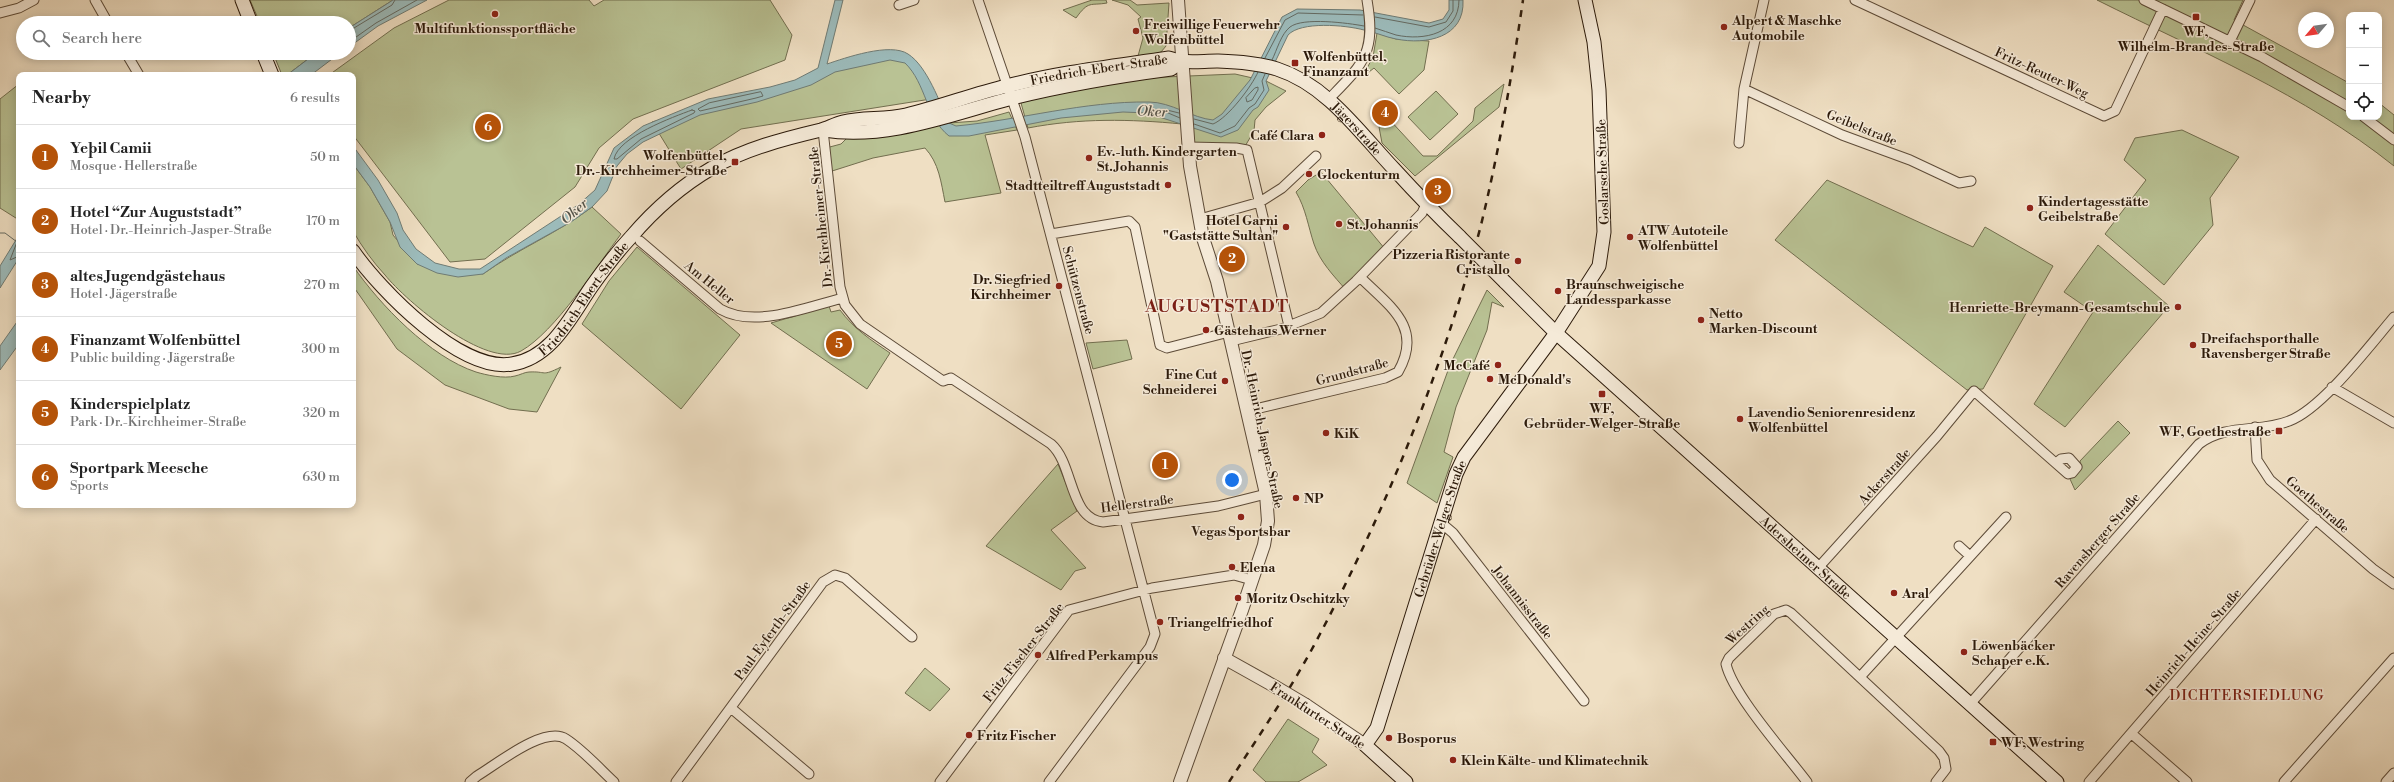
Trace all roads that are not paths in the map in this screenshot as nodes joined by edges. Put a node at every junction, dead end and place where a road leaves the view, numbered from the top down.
1 (34, 0) edge
2 (95, 0) edge
3 (242, 0) edge
4 (914, 0) edge
5 (978, 0) edge
6 (1178, 0) edge
7 (1586, 0) edge
8 (1764, 0) edge
9 (1855, 0) edge
10 (2144, 0) edge
11 (2250, 0) edge
12 (1367, 1) edge
13 (899, 5) dead end
14 (2162, 8) junction
15 (0, 13) edge
16 (104, 16) edge
17 (248, 16) edge
18 (2230, 41) junction
19 (130, 60) edge
20 (266, 60) edge
21 (1181, 62) junction
22 (137, 72) edge
23 (271, 72) edge
24 (1008, 85) junction
25 (1744, 89) junction
26 (1013, 98) junction
27 (1329, 99) junction
28 (2346, 105) edge
29 (947, 110) junction
30 (2368, 120) edge
31 (823, 130) junction
32 (2394, 140) edge
33 (1739, 142) dead end
34 (1188, 147) junction
35 (1316, 156) dead end
36 (1971, 181) dead end
37 (1260, 202) junction
38 (1426, 204) junction
39 (1200, 219) junction
40 (1051, 234) junction
41 (640, 241) dead end
42 (356, 255) edge
43 (1360, 277) junction
44 (843, 298) junction
45 (2394, 317) edge
46 (1289, 326) junction
47 (1556, 332) junction
48 (1230, 337) junction
49 (2332, 387) junction
50 (1247, 411) junction
51 (2394, 423) edge
52 (2259, 427) junction
53 (1056, 449) joint
54 (2056, 463) dead end
55 (1266, 494) junction
56 (2006, 517) dead end
57 (1126, 519) junction
58 (2316, 519) junction
59 (1440, 522) junction
60 (1959, 546) dead end
61 (1970, 556) junction
62 (1818, 568) junction
63 (1252, 580) junction
64 (2394, 584) edge
65 (1144, 590) junction
66 (912, 637) dead end
67 (1896, 638) junction
68 (1224, 658) junction
69 (2394, 658) edge
70 (1860, 677) junction
71 (1584, 701) dead end
72 (1970, 704) junction
73 (731, 708) junction
74 (2132, 734) junction
75 (1365, 745) junction
76 (2394, 773) edge
77 (809, 774) dead end
78 (2289, 780) edge
79 (470, 782) edge
80 (614, 782) edge
81 (676, 782) edge
82 (940, 782) edge
83 (1049, 782) edge
84 (1180, 782) edge
85 (1406, 782) edge
86 (1807, 782) edge
87 (1936, 782) edge
88 (2057, 782) edge
89 (2089, 782) edge
90 (2187, 782) edge
91 (2386, 782) edge

1 - 15 street
2 - 16 street
3 - 17 main road
4 - 13 street
5 - 24 street, Schützenstraße
6 - 21 street, Dr.-Heinrich-Jasper-Straße
7 - 47 main road, Goslarsche Straße
8 - 25 street
9 - 14 street, Fritz-Reuter-Weg
10 - 14 street
11 - 18 street
12 - 27 street
14 - 18 street
18 - 28 street
19 - 22 street
20 - 23 main road
21 - 24 main road, Friedrich-Ebert-Straße
21 - 26 main road, Friedrich-Ebert-Straße
21 - 27 main road, Jägerstraße
21 - 34 street, Dr.-Heinrich-Jasper-Straße
24 - 26 street, Schützenstraße
24 - 29 main road, Friedrich-Ebert-Straße
25 - 33 street
25 - 36 street, Geibelstraße
26 - 29 main road, Friedrich-Ebert-Straße
26 - 40 street, Schützenstraße
27 - 38 main road, Jägerstraße
29 - 31 main road, Friedrich-Ebert-Straße
30 - 32 street
31 - 42 main road, Friedrich-Ebert-Straße
31 - 44 street, Dr.-Kirchheimer-Straße
34 - 37 street
34 - 39 street, Dr.-Heinrich-Jasper-Straße
35 - 37 street
37 - 39 street
37 - 46 street
38 - 43 street
38 - 47 main road, Jägerstraße, bridge
39 - 48 street, Dr.-Heinrich-Jasper-Straße
40 - 48 street
40 - 57 street, Schützenstraße
41 - 44 street, Am Heller
43 - 46 street
43 - 50 street, Grundstraße
44 - 53 street, Dr.-Kirchheimer-Straße
45 - 49 street, Ravensberger Straße
46 - 48 street
47 - 59 main road, Gebrüder-Welger-Straße
47 - 62 main road, Adersheimer Straße
48 - 50 street, Dr.-Heinrich-Jasper-Straße
49 - 51 street
49 - 52 street, Ravensberger Straße
50 - 55 street, Dr.-Heinrich-Jasper-Straße
52 - 58 street, Goethestraße
52 - 72 street, Ravensberger Straße
53 - 57 street, Hellerstraße
54 - 62 street, Ackerstraße
55 - 57 street, Hellerstraße
55 - 63 street, Dr.-Heinrich-Jasper-Straße
56 - 61 street
57 - 65 street, Schützenstraße
58 - 64 street, Goethestraße
58 - 74 street, Heinrich-Heine-Straße
59 - 71 street, Johannisstraße
59 - 75 main road, Gebrüder-Welger-Straße
60 - 61 street
61 - 67 street
62 - 67 main road, Adersheimer Straße
63 - 65 street, Fritz-Fischer-Straße
63 - 68 street, Dr.-Heinrich-Jasper-Straße
65 - 82 street, Fritz-Fischer-Straße
65 - 83 street, Schützenstraße
66 - 73 street, Paul-Eyferth-Straße
67 - 70 street
67 - 72 main road, Adersheimer Straße
68 - 75 street, Frankfurter Straße, bridge
68 - 84 street, Dr.-Heinrich-Jasper-Straße
69 - 78 street
70 - 86 street, Westring
70 - 87 street, Westring
72 - 88 main road, Adersheimer Straße
73 - 77 street
73 - 81 street, Paul-Eyferth-Straße
74 - 89 street, Heinrich-Heine-Straße
74 - 90 street
75 - 85 main road, Frankfurter Straße
76 - 91 street
79 - 80 street

